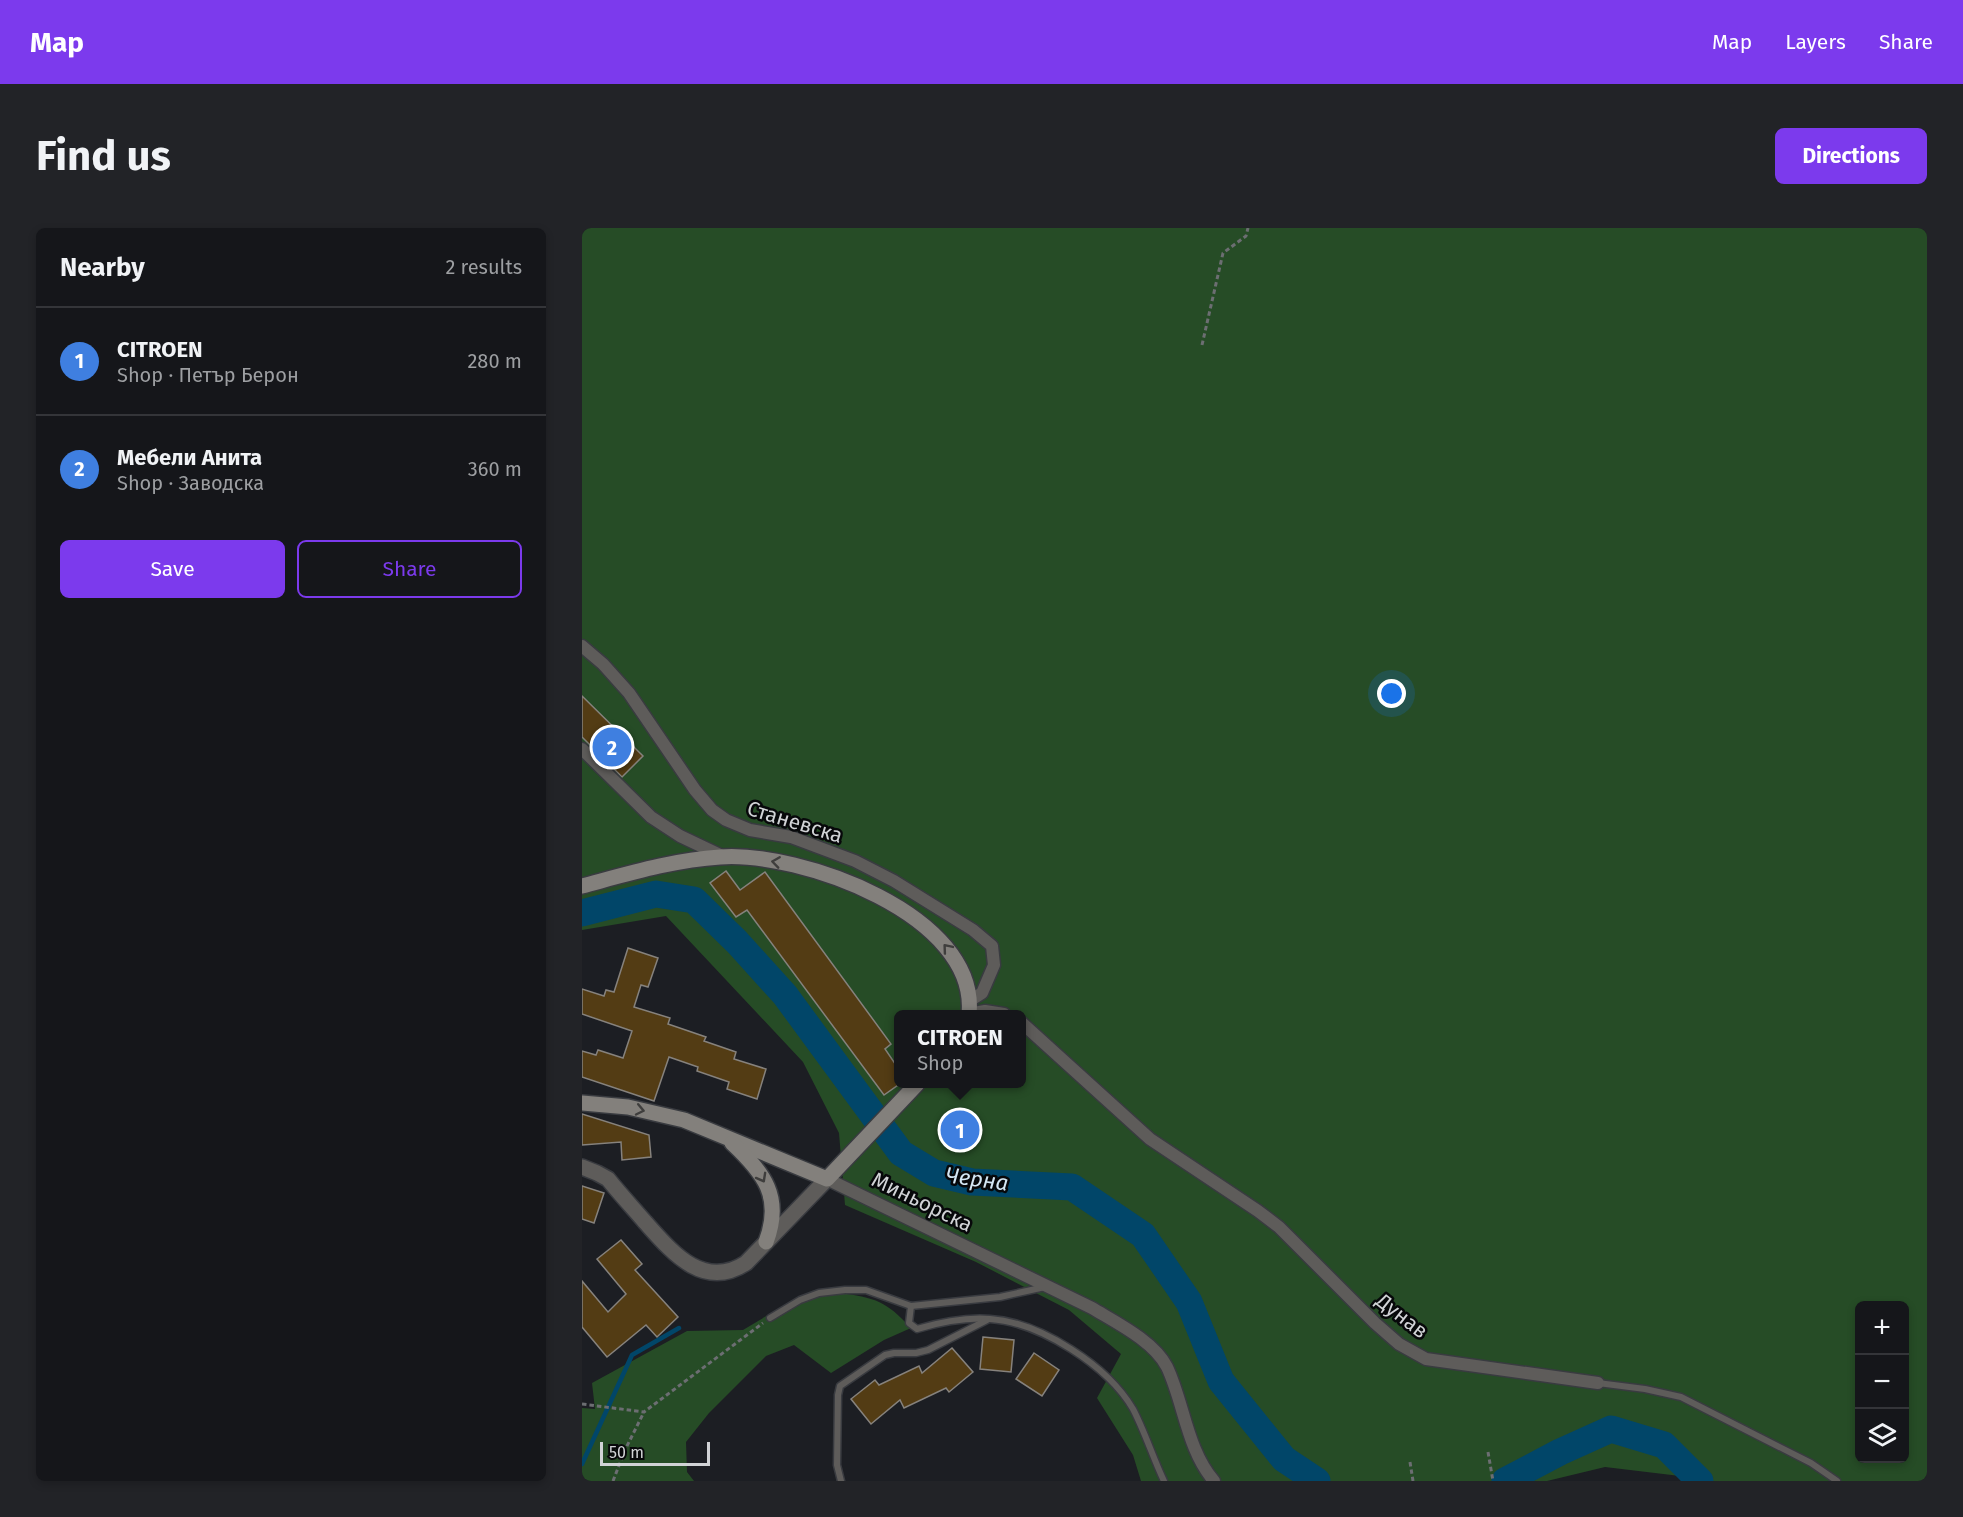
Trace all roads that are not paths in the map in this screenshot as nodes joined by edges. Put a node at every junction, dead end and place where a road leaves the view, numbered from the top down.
1 (582, 646) edge
2 (582, 749) edge
3 (722, 856) junction
4 (582, 886) edge
5 (970, 1010) edge
6 (1026, 1027) edge
7 (912, 1089) edge
8 (582, 1102) edge
9 (723, 1134) junction
10 (582, 1167) edge
11 (827, 1179) junction
12 (766, 1242) junction
13 (1048, 1287) junction
14 (911, 1306) junction
15 (770, 1318) road end
16 (990, 1319) junction
17 (1598, 1383) joint
18 (842, 1481) edge
19 (1164, 1481) edge
20 (1214, 1481) edge
21 (1837, 1481) edge

1 - 5 street, Станевска
2 - 3 street
3 - 4 main road
5 -> 3 main road
6 - 17 street, Дунав
7 - 11 main road
8 -> 9 main road
9 - 11 main road
9 -> 12 main road
10 - 12 street
11 - 12 street
11 - 13 street, Миньорска
13 - 14 lane
13 - 20 street, Миньорска
14 - 15 lane
14 - 16 lane
16 - 18 lane
16 - 19 lane
17 - 21 lane, Дунав

